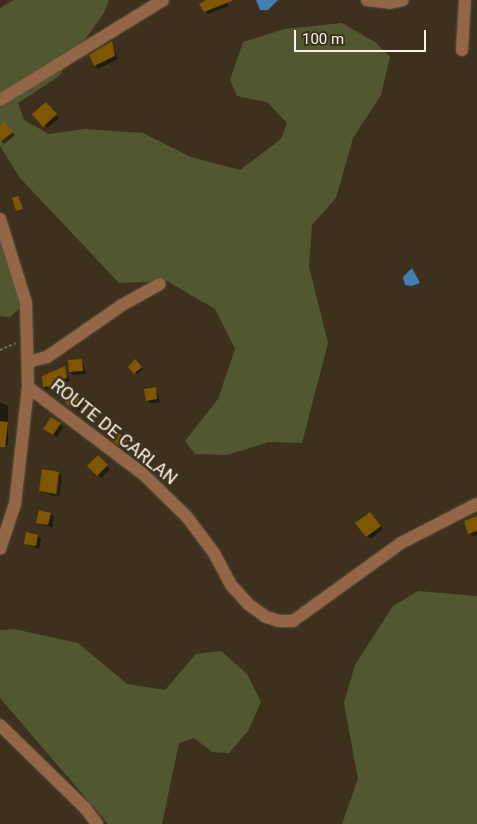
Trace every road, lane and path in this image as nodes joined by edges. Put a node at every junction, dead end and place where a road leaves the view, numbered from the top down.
1 (162, 0) edge
2 (368, 0) edge
3 (404, 0) edge
4 (465, 0) edge
5 (462, 50) dead end
6 (0, 100) edge
7 (0, 219) edge
8 (160, 284) dead end
9 (28, 338) junction
10 (0, 350) edge
11 (28, 362) junction
12 (28, 387) junction
13 (477, 504) edge
14 (0, 549) edge
15 (0, 725) edge
16 (97, 824) edge

1 - 6 street
2 - 3 street
4 - 5 street
7 - 9 street
8 - 11 street
9 - 10 path
9 - 11 street
11 - 12 street
12 - 13 street, ROUTE DE CARLAN
12 - 14 street
15 - 16 street

